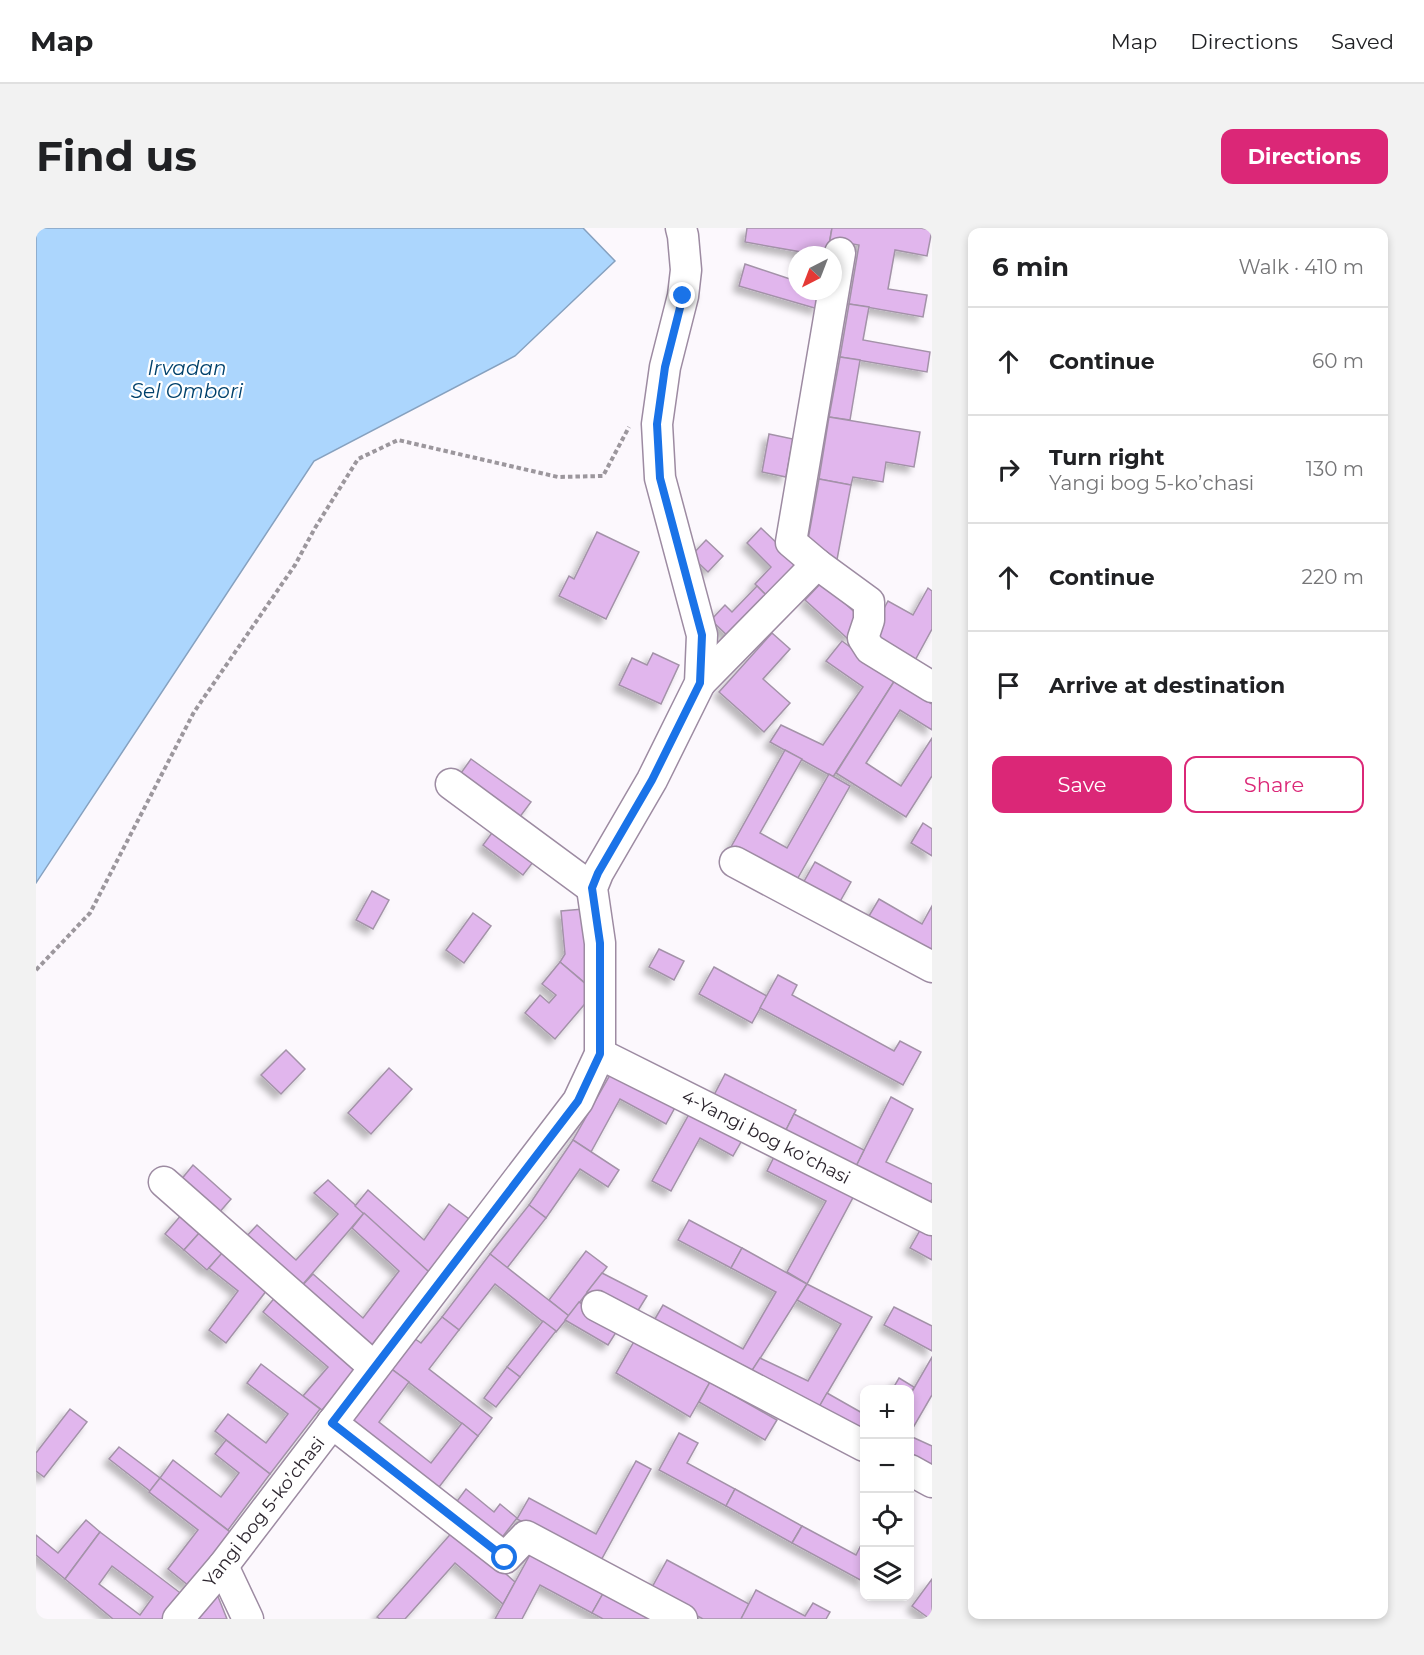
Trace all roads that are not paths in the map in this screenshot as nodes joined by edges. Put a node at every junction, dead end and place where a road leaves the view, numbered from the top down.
1 (681, 228) edge
2 (832, 300) edge
3 (817, 564) junction
4 (700, 683) junction
5 (932, 687) edge
6 (451, 784) dead end
7 (735, 862) dead end
8 (592, 888) junction
9 (932, 967) edge
10 (600, 1054) junction
11 (164, 1182) dead end
12 (932, 1220) edge
13 (597, 1306) dead end
14 (374, 1367) junction
15 (332, 1423) junction
16 (860, 1444) edge
17 (914, 1473) edge
18 (932, 1482) edge
19 (223, 1566) junction
20 (178, 1619) edge
21 (248, 1619) edge
22 (682, 1619) edge

1 - 4 street
2 - 3 street
3 - 4 street
3 - 5 street
4 - 8 street
6 - 8 street
7 - 9 street
8 - 10 street
10 - 12 street, 4-Yangi bog koʼchasi
10 - 14 street, Yangi bog 5-koʼchasi
11 - 14 street
13 - 16 street
14 - 15 street, Yangi bog 5-koʼchasi
15 - 19 street, Yangi bog 5-koʼchasi
15 - 22 street
17 - 18 street
19 - 20 street, Yangi bog 5-koʼchasi
19 - 21 street

